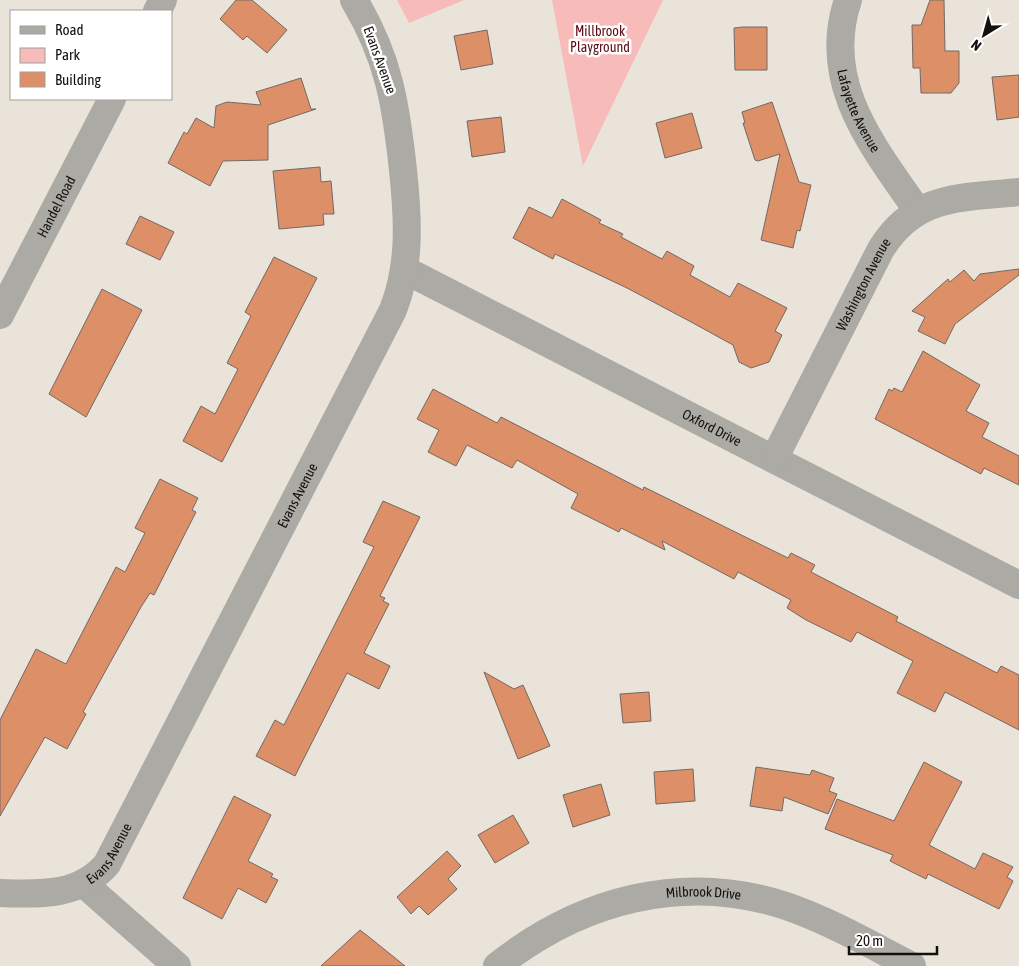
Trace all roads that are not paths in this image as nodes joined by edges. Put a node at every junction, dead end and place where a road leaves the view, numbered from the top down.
1 (354, 0) edge
2 (848, 0) edge
3 (111, 100) edge
4 (1019, 192) edge
5 (917, 210) junction
6 (405, 270) junction
7 (0, 315) edge
8 (774, 460) junction
9 (1019, 585) edge
10 (84, 884) junction
11 (0, 893) edge
12 (177, 966) edge
13 (497, 966) edge
14 (912, 966) edge

1 - 6 street, Evans Avenue
2 - 5 street, Lafayette Avenue
3 - 7 street, Handel Road
4 - 5 street, Washington Avenue
5 - 8 street, Washington Avenue
6 - 8 street, Oxford Drive
6 - 10 street, Evans Avenue
8 - 9 street, Oxford Drive
10 - 11 street, Evans Avenue
10 - 12 street
13 - 14 street, Milbrook Drive

